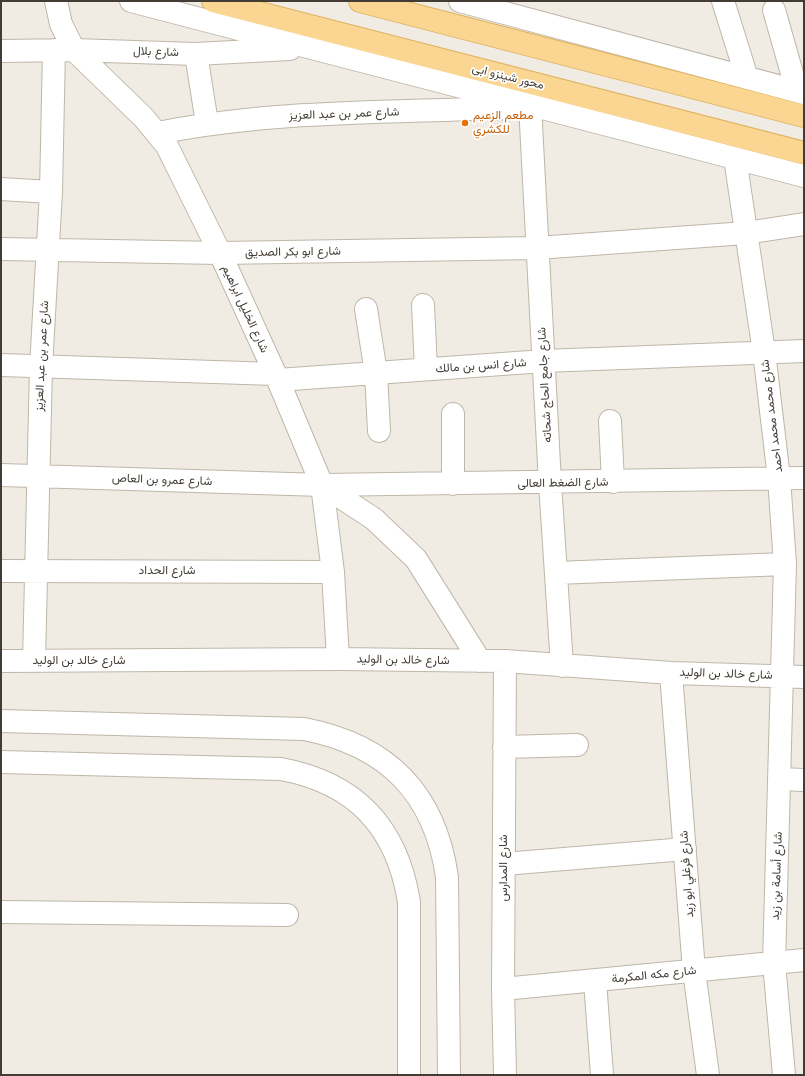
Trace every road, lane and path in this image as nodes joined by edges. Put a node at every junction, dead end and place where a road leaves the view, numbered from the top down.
1 (56, 1) edge
2 (131, 1) edge
3 (213, 1) edge
4 (360, 1) edge
5 (460, 1) edge
6 (723, 1) edge
7 (526, 10) edge
8 (774, 10) dead end
9 (310, 48) junction
10 (64, 50) junction
11 (1, 51) edge
12 (196, 54) junction
13 (747, 78) junction
14 (800, 92) edge
15 (530, 106) junction
16 (804, 116) edge
17 (206, 123) junction
18 (158, 133) junction
19 (804, 153) edge
20 (735, 158) junction
21 (804, 176) edge
22 (1, 189) edge
23 (51, 192) junction
24 (804, 224) edge
25 (746, 232) junction
26 (537, 248) junction
27 (1, 249) edge
28 (48, 249) junction
29 (220, 253) junction
30 (423, 305) dead end
31 (366, 309) dead end
32 (804, 351) edge
33 (764, 352) junction
34 (544, 361) junction
35 (1, 365) edge
36 (41, 367) junction
37 (426, 370) junction
38 (376, 373) junction
39 (276, 377) junction
40 (453, 414) dead end
41 (610, 421) dead end
42 (379, 431) dead end
43 (1, 475) edge
44 (38, 476) junction
45 (779, 478) junction
46 (804, 478) edge
47 (613, 482) junction
48 (550, 483) junction
49 (453, 484) junction
50 (322, 485) junction
51 (785, 564) junction
52 (1, 571) edge
53 (36, 571) junction
54 (333, 572) junction
55 (556, 573) junction
56 (338, 659) junction
57 (1, 661) edge
58 (34, 661) junction
59 (480, 661) junction
60 (505, 661) junction
61 (562, 666) junction
62 (671, 673) junction
63 (794, 676) edge
64 (1, 721) edge
65 (577, 745) dead end
66 (504, 747) junction
67 (1, 762) edge
68 (780, 779) junction
69 (804, 780) edge
70 (686, 849) junction
71 (504, 864) junction
72 (1, 912) edge
73 (287, 915) dead end
74 (804, 960) edge
75 (774, 963) junction
76 (694, 971) junction
77 (595, 981) junction
78 (503, 989) junction
79 (409, 1075) edge
80 (449, 1075) edge
81 (505, 1075) edge
82 (602, 1075) edge
83 (708, 1075) edge
84 (784, 1075) edge

1 - 10 street, شارع الخليل ابراهيم
2 - 9 street
3 - 19 main road, محور شينزو ابى
4 - 16 main road
5 - 7 street
6 - 13 street
7 - 13 street
8 - 14 street
9 - 12 street, شارع بلال
9 - 15 street
10 - 11 street, شارع بلال
10 - 12 street, شارع بلال
10 - 18 street, شارع الخليل ابراهيم
10 - 23 street, شارع عمر بن عبد العزيز
12 - 17 street
13 - 14 street
15 - 17 street, شارع عمر بن عبد العزيز
15 - 20 street
15 - 26 street, شارع جامع الحاج شحاته
17 - 18 street, شارع عمر بن عبد العزيز
18 - 29 street, شارع الخليل ابراهيم
20 - 21 street
20 - 25 street, شارع محمد محمد احمد
22 - 23 street
23 - 28 street, شارع عمر بن عبد العزيز
24 - 25 street, شارع ابو بكر الصديق
25 - 26 street, شارع ابو بكر الصديق
25 - 33 street, شارع محمد محمد احمد
26 - 29 street, شارع ابو بكر الصديق
26 - 34 street, شارع جامع الحاج شحاته
27 - 28 street, شارع ابو بكر الصديق
28 - 29 street, شارع ابو بكر الصديق
28 - 36 street, شارع عمر بن عبد العزيز
29 - 39 street, شارع الخليل ابراهيم
30 - 37 street
31 - 38 street
32 - 33 street, شارع انس بن مالك
33 - 34 street, شارع انس بن مالك
33 - 45 street, شارع محمد محمد احمد
34 - 37 street, شارع انس بن مالك
34 - 48 street, شارع جامع الحاج شحاته
35 - 36 street, شارع انس بن مالك
36 - 39 street, شارع انس بن مالك
36 - 44 street, شارع عمر بن عبد العزيز
37 - 38 street, شارع انس بن مالك
38 - 39 street, شارع انس بن مالك
38 - 42 street
39 - 50 street, شارع الخليل ابراهيم
40 - 49 street
41 - 47 street
43 - 44 street, شارع عمرو بن العاص
44 - 50 street, شارع عمرو بن العاص
44 - 53 street, شارع عمر بن عبد العزيز
45 - 46 street, شارع الضغط العالى
45 - 47 street, شارع الضغط العالى
45 - 51 street, شارع محمد محمد احمد
47 - 48 street, شارع الضغط العالى
48 - 49 street, شارع الضغط العالى
48 - 55 street, شارع جامع الحاج شحاته
49 - 50 street, شارع الضغط العالى
50 - 54 street, شارع الخليل ابراهيم
50 - 59 street
51 - 55 street
51 - 63 street, شارع محمد محمد احمد
52 - 53 street, شارع الحداد
53 - 54 street, شارع الحداد
53 - 58 street, شارع عمر بن عبد العزيز
54 - 56 street, شارع الخليل ابراهيم
55 - 61 street, شارع جامع الحاج شحاته
56 - 58 street, شارع خالد بن الوليد
56 - 59 street, شارع خالد بن الوليد
57 - 58 street, شارع خالد بن الوليد
59 - 60 street, شارع خالد بن الوليد
60 - 61 street, شارع خالد بن الوليد
60 - 66 street, شارع المدارس
61 - 62 street, شارع خالد بن الوليد
62 - 63 street, شارع خالد بن الوليد
62 - 70 street, شارع فرغلي ابو زيد
63 - 68 street, شارع أسامة بن زيد
64 - 80 street
65 - 66 street
66 - 71 street, شارع المدارس
67 - 79 street
68 - 69 street
68 - 75 street, شارع أسامة بن زيد
70 - 71 street
70 - 76 street, شارع فرغلي ابو زيد
71 - 78 street, شارع المدارس
72 - 73 street
74 - 75 street, شارع مكه المكرمة
75 - 76 street, شارع مكه المكرمة
75 - 84 street, شارع أسامة بن زيد
76 - 77 street, شارع مكه المكرمة
76 - 83 street, شارع فرغلي ابو زيد
77 - 78 street, شارع مكه المكرمة
77 - 82 street
78 - 81 street, شارع المدارس

